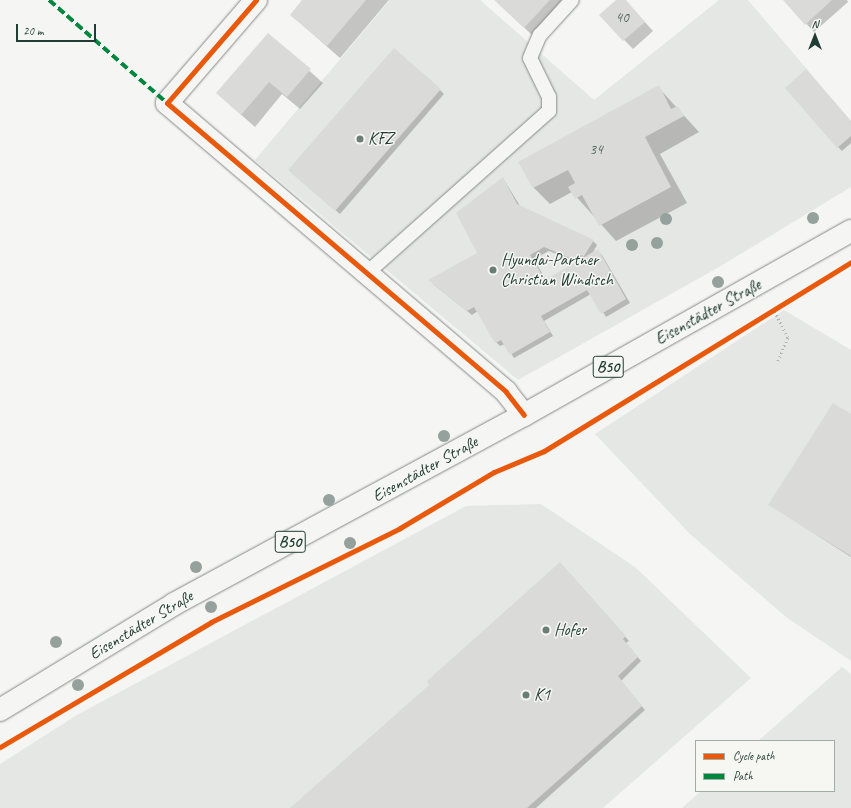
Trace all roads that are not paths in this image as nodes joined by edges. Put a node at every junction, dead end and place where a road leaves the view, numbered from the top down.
1 (256, 0) edge
2 (572, 0) edge
3 (851, 231) edge
4 (367, 273) junction
5 (524, 415) junction
6 (0, 710) edge

1 - 4 main road
2 - 4 lane
3 - 5 main road, Eisenstädter Straße / B50
4 - 5 main road
5 - 6 main road, Eisenstädter Straße / B50

